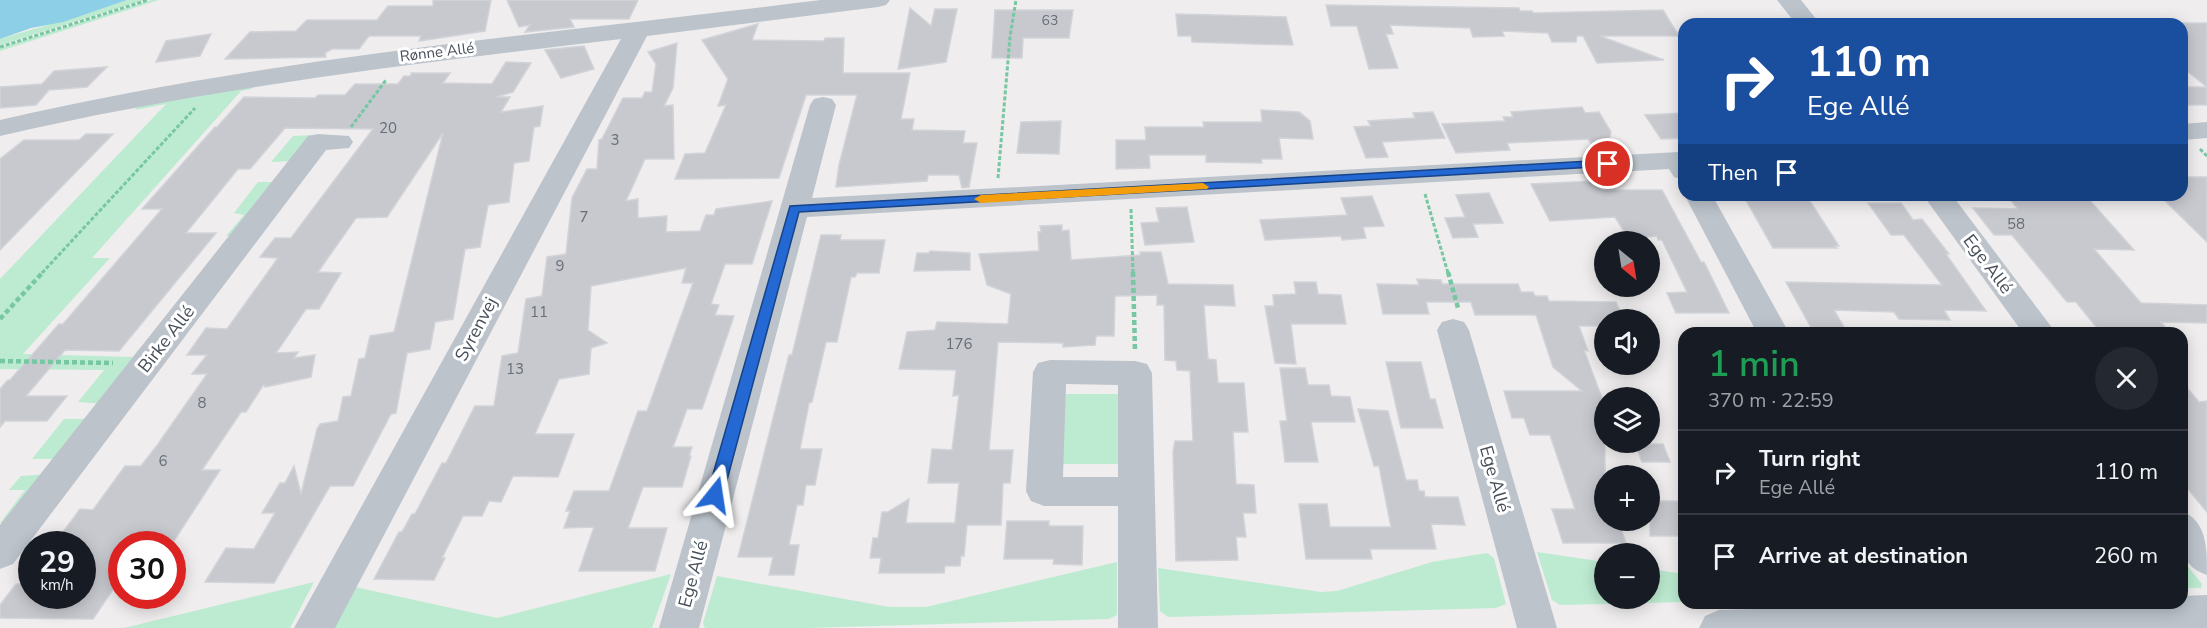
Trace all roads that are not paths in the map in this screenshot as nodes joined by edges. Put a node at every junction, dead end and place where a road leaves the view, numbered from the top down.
1 (878, 0) edge
2 (1790, 0) edge
3 (1804, 18) edge
4 (638, 30) junction
5 (823, 105) dead end
6 (0, 128) edge
7 (2207, 130) edge
8 (2188, 132) edge
9 (339, 142) road end
10 (1678, 160) edge
11 (1701, 201) edge
12 (1941, 201) edge
13 (794, 208) junction
14 (1770, 327) edge
15 (2036, 327) edge
16 (1453, 330) road end
17 (1136, 492) junction
18 (2188, 534) edge
19 (0, 553) edge
20 (2207, 559) edge
21 (1924, 612) edge
22 (2207, 612) edge
23 (2068, 623) edge
24 (314, 628) edge
25 (679, 628) edge
26 (1138, 628) edge
27 (1537, 628) edge
28 (1719, 628) edge

1 - 4 street, Rønne Allé
2 - 3 street
4 - 6 street, Rønne Allé
4 - 24 street, Syrenvej
5 - 13 street, Ege Allé
7 - 8 street
9 - 19 street, Birke Allé
10 - 13 street
11 - 14 street
12 - 15 street, Ege Allé
13 - 25 street, Ege Allé
16 - 27 street, Ege Allé
17 - 17 street
17 - 26 street
18 - 20 street
21 - 23 street
21 - 28 street
22 - 23 street

